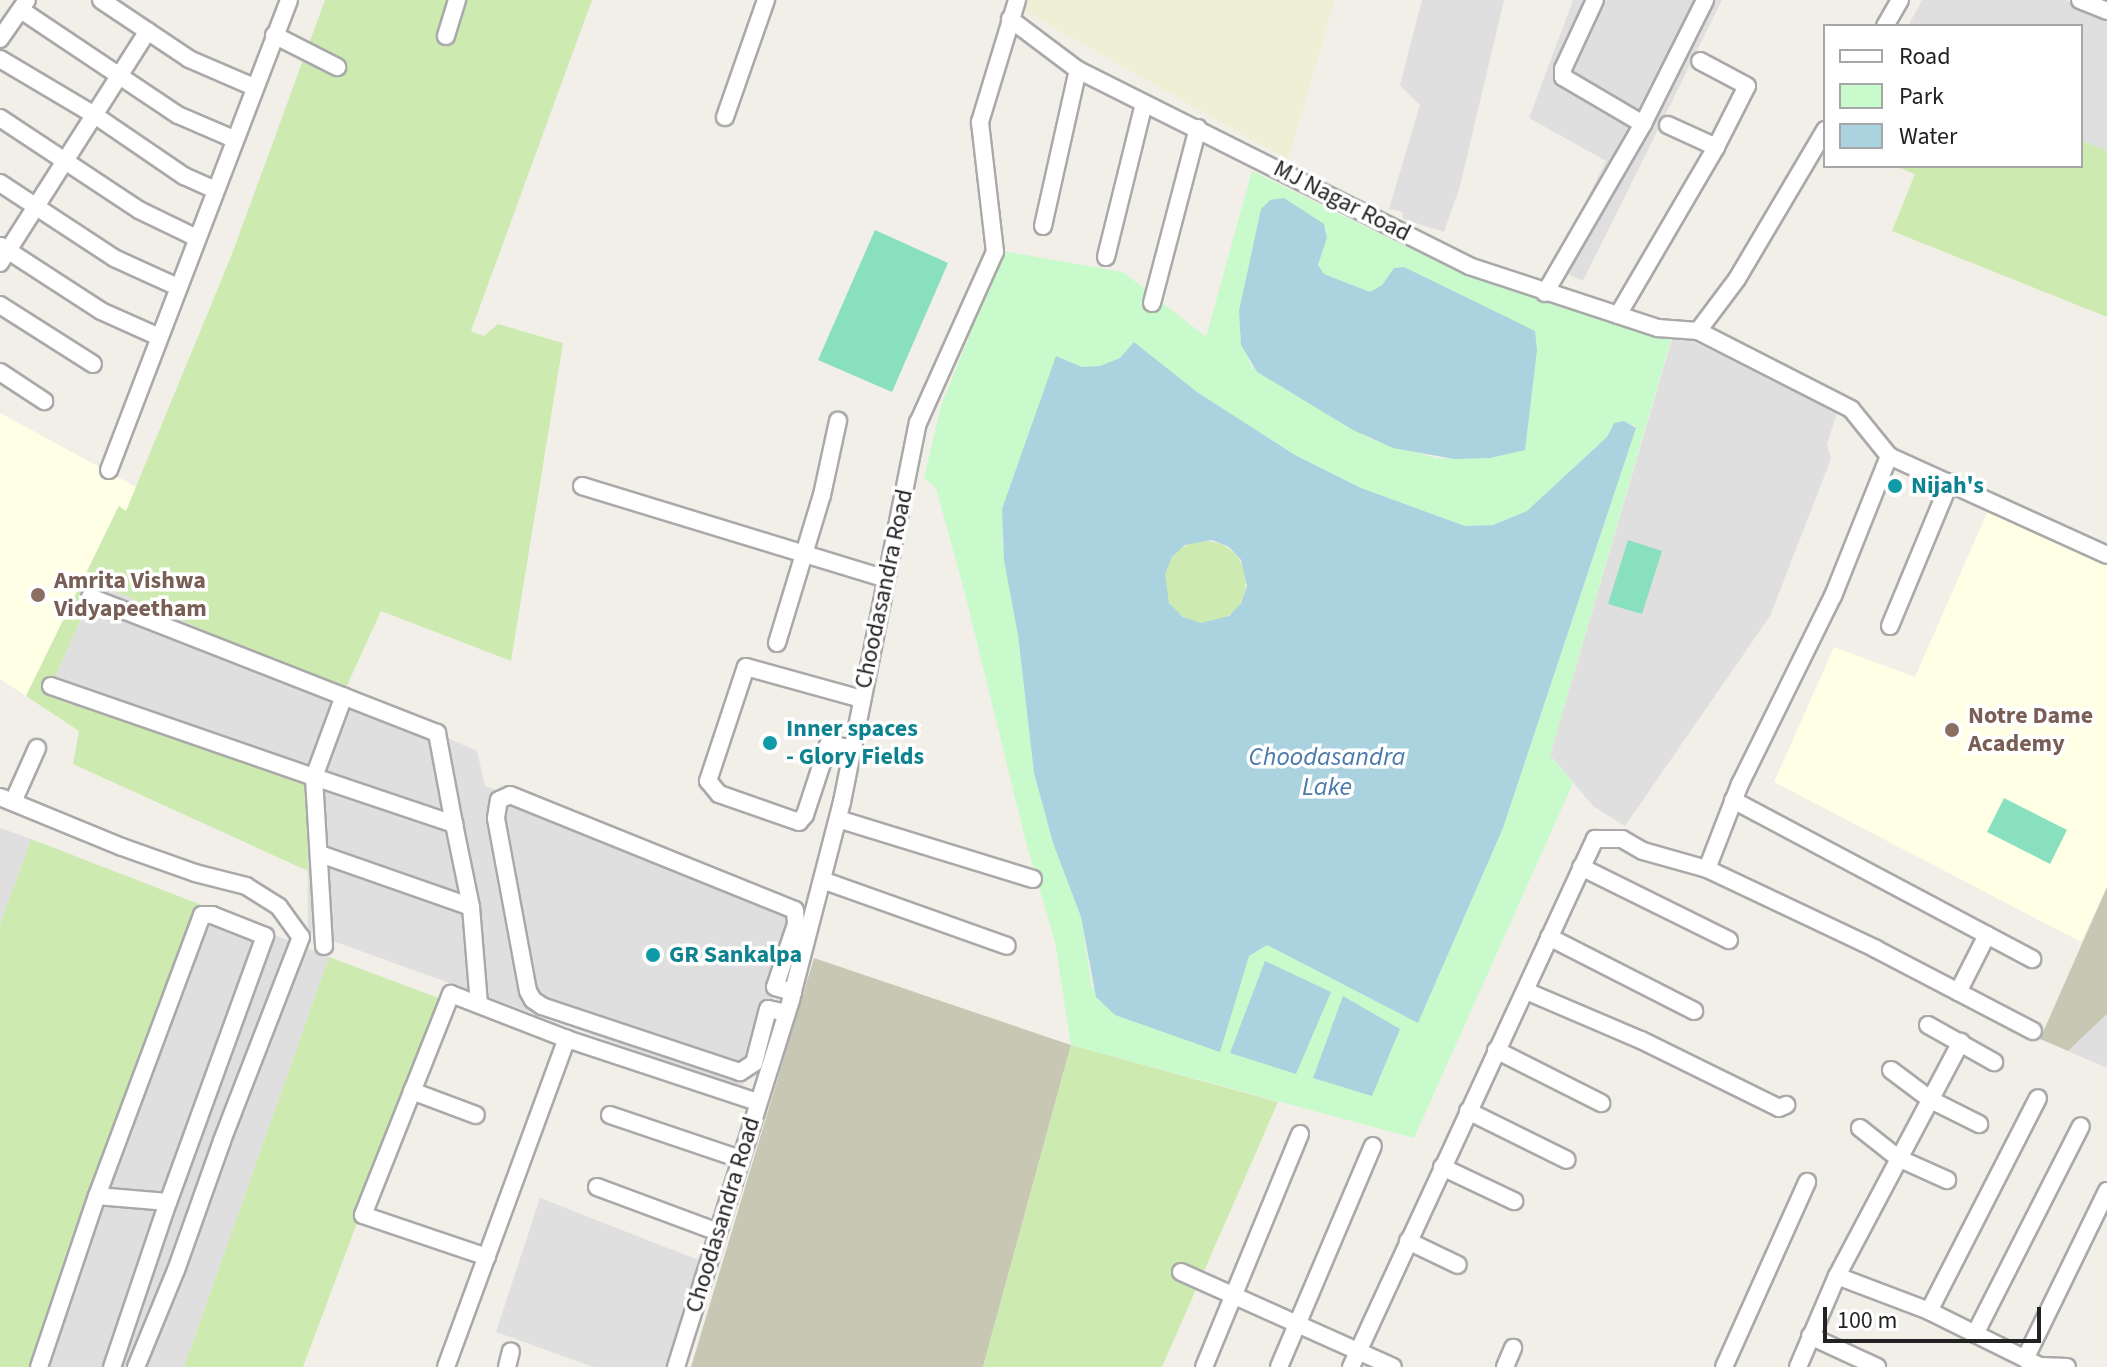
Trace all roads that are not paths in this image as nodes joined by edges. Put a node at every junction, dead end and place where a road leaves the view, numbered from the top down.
1 (101, 0) edge
2 (289, 0) edge
3 (457, 0) edge
4 (766, 0) edge
5 (1017, 0) edge
6 (1595, 0) edge
7 (1705, 0) edge
8 (1900, 0) edge
9 (2080, 0) edge
10 (24, 5) edge
11 (2107, 11) edge
12 (1010, 19) junction
13 (1886, 24) edge
14 (148, 31) junction
15 (274, 35) junction
16 (446, 36) dead end
17 (0, 39) edge
18 (0, 59) edge
19 (1700, 61) dead end
20 (337, 67) dead end
21 (1078, 70) junction
22 (120, 76) junction
23 (254, 87) junction
24 (1144, 104) junction
25 (96, 116) junction
26 (725, 117) dead end
27 (0, 118) edge
28 (1643, 124) junction
29 (1668, 125) dead end
30 (1198, 128) junction
31 (1823, 133) edge
32 (234, 139) junction
33 (1716, 147) junction
34 (69, 160) junction
35 (0, 183) edge
36 (215, 190) junction
37 (37, 208) junction
38 (1043, 226) dead end
39 (197, 238) junction
40 (3, 253) edge
41 (1106, 257) dead end
42 (178, 287) junction
43 (1545, 293) junction
44 (1152, 303) dead end
45 (0, 305) edge
46 (1618, 315) junction
47 (1698, 331) junction
48 (159, 337) junction
49 (93, 364) dead end
50 (0, 372) edge
51 (44, 401) dead end
52 (838, 421) dead end
53 (1889, 456) junction
54 (109, 470) dead end
55 (1950, 482) junction
56 (582, 486) dead end
57 (804, 554) junction
58 (2107, 555) edge
59 (886, 579) junction
60 (90, 597) dead end
61 (1890, 626) dead end
62 (777, 643) dead end
63 (51, 686) dead end
64 (344, 696) junction
65 (853, 697) junction
66 (37, 748) dead end
67 (852, 748) junction
68 (314, 777) junction
69 (6, 800) edge
70 (1733, 800) junction
71 (838, 819) junction
72 (454, 824) junction
73 (320, 854) junction
74 (1581, 867) junction
75 (1707, 869) junction
76 (1033, 879) dead end
77 (822, 880) junction
78 (471, 907) junction
79 (1987, 935) junction
80 (1549, 937) junction
81 (1729, 940) dead end
82 (324, 946) dead end
83 (1007, 946) dead end
84 (2032, 959) dead end
85 (775, 987) junction
86 (1526, 991) junction
87 (793, 992) junction
88 (1958, 992) junction
89 (479, 1005) junction
90 (768, 1009) junction
91 (1694, 1011) dead end
92 (787, 1013) junction
93 (1928, 1025) dead end
94 (2033, 1031) dead end
95 (567, 1039) junction
96 (1961, 1042) junction
97 (1496, 1050) junction
98 (1994, 1062) dead end
99 (1891, 1070) dead end
100 (412, 1091) junction
101 (2038, 1098) dead end
102 (1931, 1100) junction
103 (757, 1102) junction
104 (1601, 1103) dead end
105 (1786, 1105) dead end
106 (1468, 1111) junction
107 (476, 1115) dead end
108 (610, 1115) dead end
109 (1979, 1124) dead end
110 (2081, 1126) dead end
111 (1860, 1128) dead end
112 (1300, 1134) dead end
113 (1373, 1146) dead end
114 (1898, 1158) junction
115 (740, 1159) junction
116 (1567, 1160) dead end
117 (1442, 1167) junction
118 (1947, 1180) dead end
119 (1807, 1182) dead end
120 (597, 1187) dead end
121 (2107, 1191) edge
122 (97, 1196) junction
123 (1514, 1201) dead end
124 (168, 1202) junction
125 (718, 1232) junction
126 (1408, 1241) junction
127 (487, 1257) junction
128 (1458, 1265) dead end
129 (1181, 1272) dead end
130 (1837, 1276) junction
131 (1233, 1297) junction
132 (1929, 1311) junction
133 (1296, 1327) junction
134 (1975, 1334) junction
135 (1810, 1336) junction
136 (1513, 1348) dead end
137 (1354, 1359) edge
138 (2035, 1364) edge
139 (39, 1367) edge
140 (112, 1367) edge
141 (136, 1367) edge
142 (446, 1367) edge
143 (676, 1367) edge
144 (1204, 1367) edge
145 (1279, 1367) edge
146 (1393, 1367) edge
147 (1505, 1367) edge
148 (1724, 1367) edge
149 (1798, 1367) edge
150 (1877, 1367) edge
151 (2067, 1367) edge

1 - 14 street
2 - 15 street
3 - 16 street
4 - 26 street
5 - 12 street, Choodasandra Road
6 - 28 street
7 - 28 street
8 - 13 street
9 - 11 street
10 - 17 street
10 - 22 street
12 - 21 street, MJ Nagar Road
12 - 59 street, Choodasandra Road
14 - 22 street
14 - 23 street
15 - 20 street
15 - 23 street
18 - 25 street
19 - 33 street
21 - 24 street, MJ Nagar Road
21 - 38 street
22 - 25 street
22 - 32 street
23 - 32 street
24 - 30 street, MJ Nagar Road
24 - 41 street
25 - 34 street
25 - 36 street
27 - 34 street
28 - 43 street
29 - 33 street
30 - 43 street, MJ Nagar Road
30 - 44 street
31 - 47 street
32 - 36 street
33 - 46 street
34 - 37 street
34 - 39 street
35 - 37 street
36 - 39 street
37 - 40 street
37 - 42 street
39 - 42 street
40 - 48 street
42 - 48 street
43 - 46 street, MJ Nagar Road
45 - 49 street
46 - 47 street, MJ Nagar Road
47 - 53 street
48 - 54 street
50 - 51 street
52 - 57 street
53 - 55 street
53 - 70 street
55 - 58 street
55 - 61 street
56 - 57 street
57 - 59 street
57 - 62 street
59 - 65 street, Choodasandra Road
60 - 64 street
63 - 68 street
64 - 68 street
64 - 72 street
65 - 67 street, Choodasandra Road
65 - 67 street
66 - 69 street
67 - 71 street, Choodasandra Road
68 - 72 street
68 - 73 street
69 - 141 street
70 - 75 street
70 - 79 street
71 - 76 street
71 - 77 street, Choodasandra Road
72 - 78 street
73 - 78 street
73 - 82 street
74 - 75 street
74 - 80 street
74 - 81 street
75 - 88 street
77 - 83 street
77 - 87 street, Choodasandra Road
78 - 89 street
79 - 84 street
79 - 88 street
80 - 86 street
80 - 91 street
85 - 87 street
85 - 90 street
85 - 90 street
86 - 97 street
86 - 105 street
87 - 92 street, Choodasandra Road
88 - 94 street
89 - 95 street
89 - 100 street
90 - 92 street
92 - 103 street, Choodasandra Road
93 - 96 street
95 - 103 street
95 - 127 street
96 - 98 street
96 - 102 street
97 - 104 street
97 - 106 street
99 - 102 street
100 - 107 street
100 - 127 street
101 - 132 street
102 - 109 street
102 - 114 street
103 - 115 street, Choodasandra Road
106 - 116 street
106 - 117 street
108 - 115 street
110 - 134 street
111 - 114 street
112 - 131 street
113 - 133 street
114 - 118 street
114 - 130 street
115 - 125 street, Choodasandra Road
117 - 123 street
117 - 126 street
119 - 148 street
120 - 125 street
121 - 138 street
122 - 124 street
122 - 124 street
122 - 139 street
124 - 140 street
125 - 143 street, Choodasandra Road
126 - 128 street
126 - 137 street
127 - 142 street
129 - 131 street
130 - 132 street
130 - 135 street
131 - 133 street
131 - 144 street
132 - 134 street
133 - 137 street
133 - 145 street
134 - 138 street
135 - 149 street
135 - 150 street
136 - 147 street
137 - 146 street
138 - 151 street

